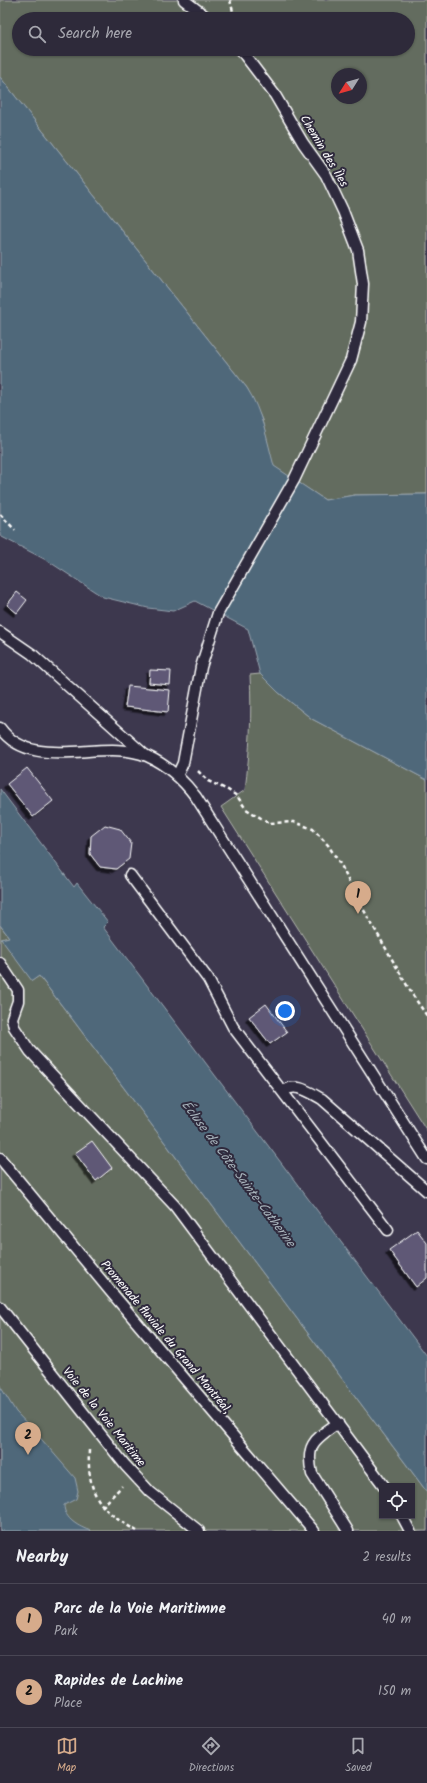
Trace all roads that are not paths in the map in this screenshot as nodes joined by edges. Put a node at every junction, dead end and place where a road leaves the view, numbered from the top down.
1 (184, 0) edge
2 (200, 12) edge
3 (245, 56) edge
4 (0, 632) edge
5 (0, 728) edge
6 (147, 756) junction
7 (177, 776) junction
8 (130, 875) dead end
9 (0, 963) edge
10 (283, 1092) junction
11 (0, 1158) edge
12 (427, 1159) edge
13 (427, 1191) edge
14 (388, 1230) dead end
15 (0, 1307) edge
16 (338, 1423) junction
17 (382, 1483) edge
18 (404, 1519) edge
19 (199, 1531) edge
20 (314, 1531) edge
21 (348, 1531) edge
22 (410, 1531) edge

1 - 2 lane
3 - 7 lane, Chemin des Îles
4 - 6 lane
5 - 6 lane
6 - 7 lane
7 - 12 lane
8 - 10 lane
9 - 16 lane
10 - 13 lane
10 - 14 lane
11 - 20 lane, Promenade fluviale du Grand Montréal,
15 - 19 lane, Voie de la Voie Maritime
16 - 17 lane
16 - 21 lane
18 - 22 lane

